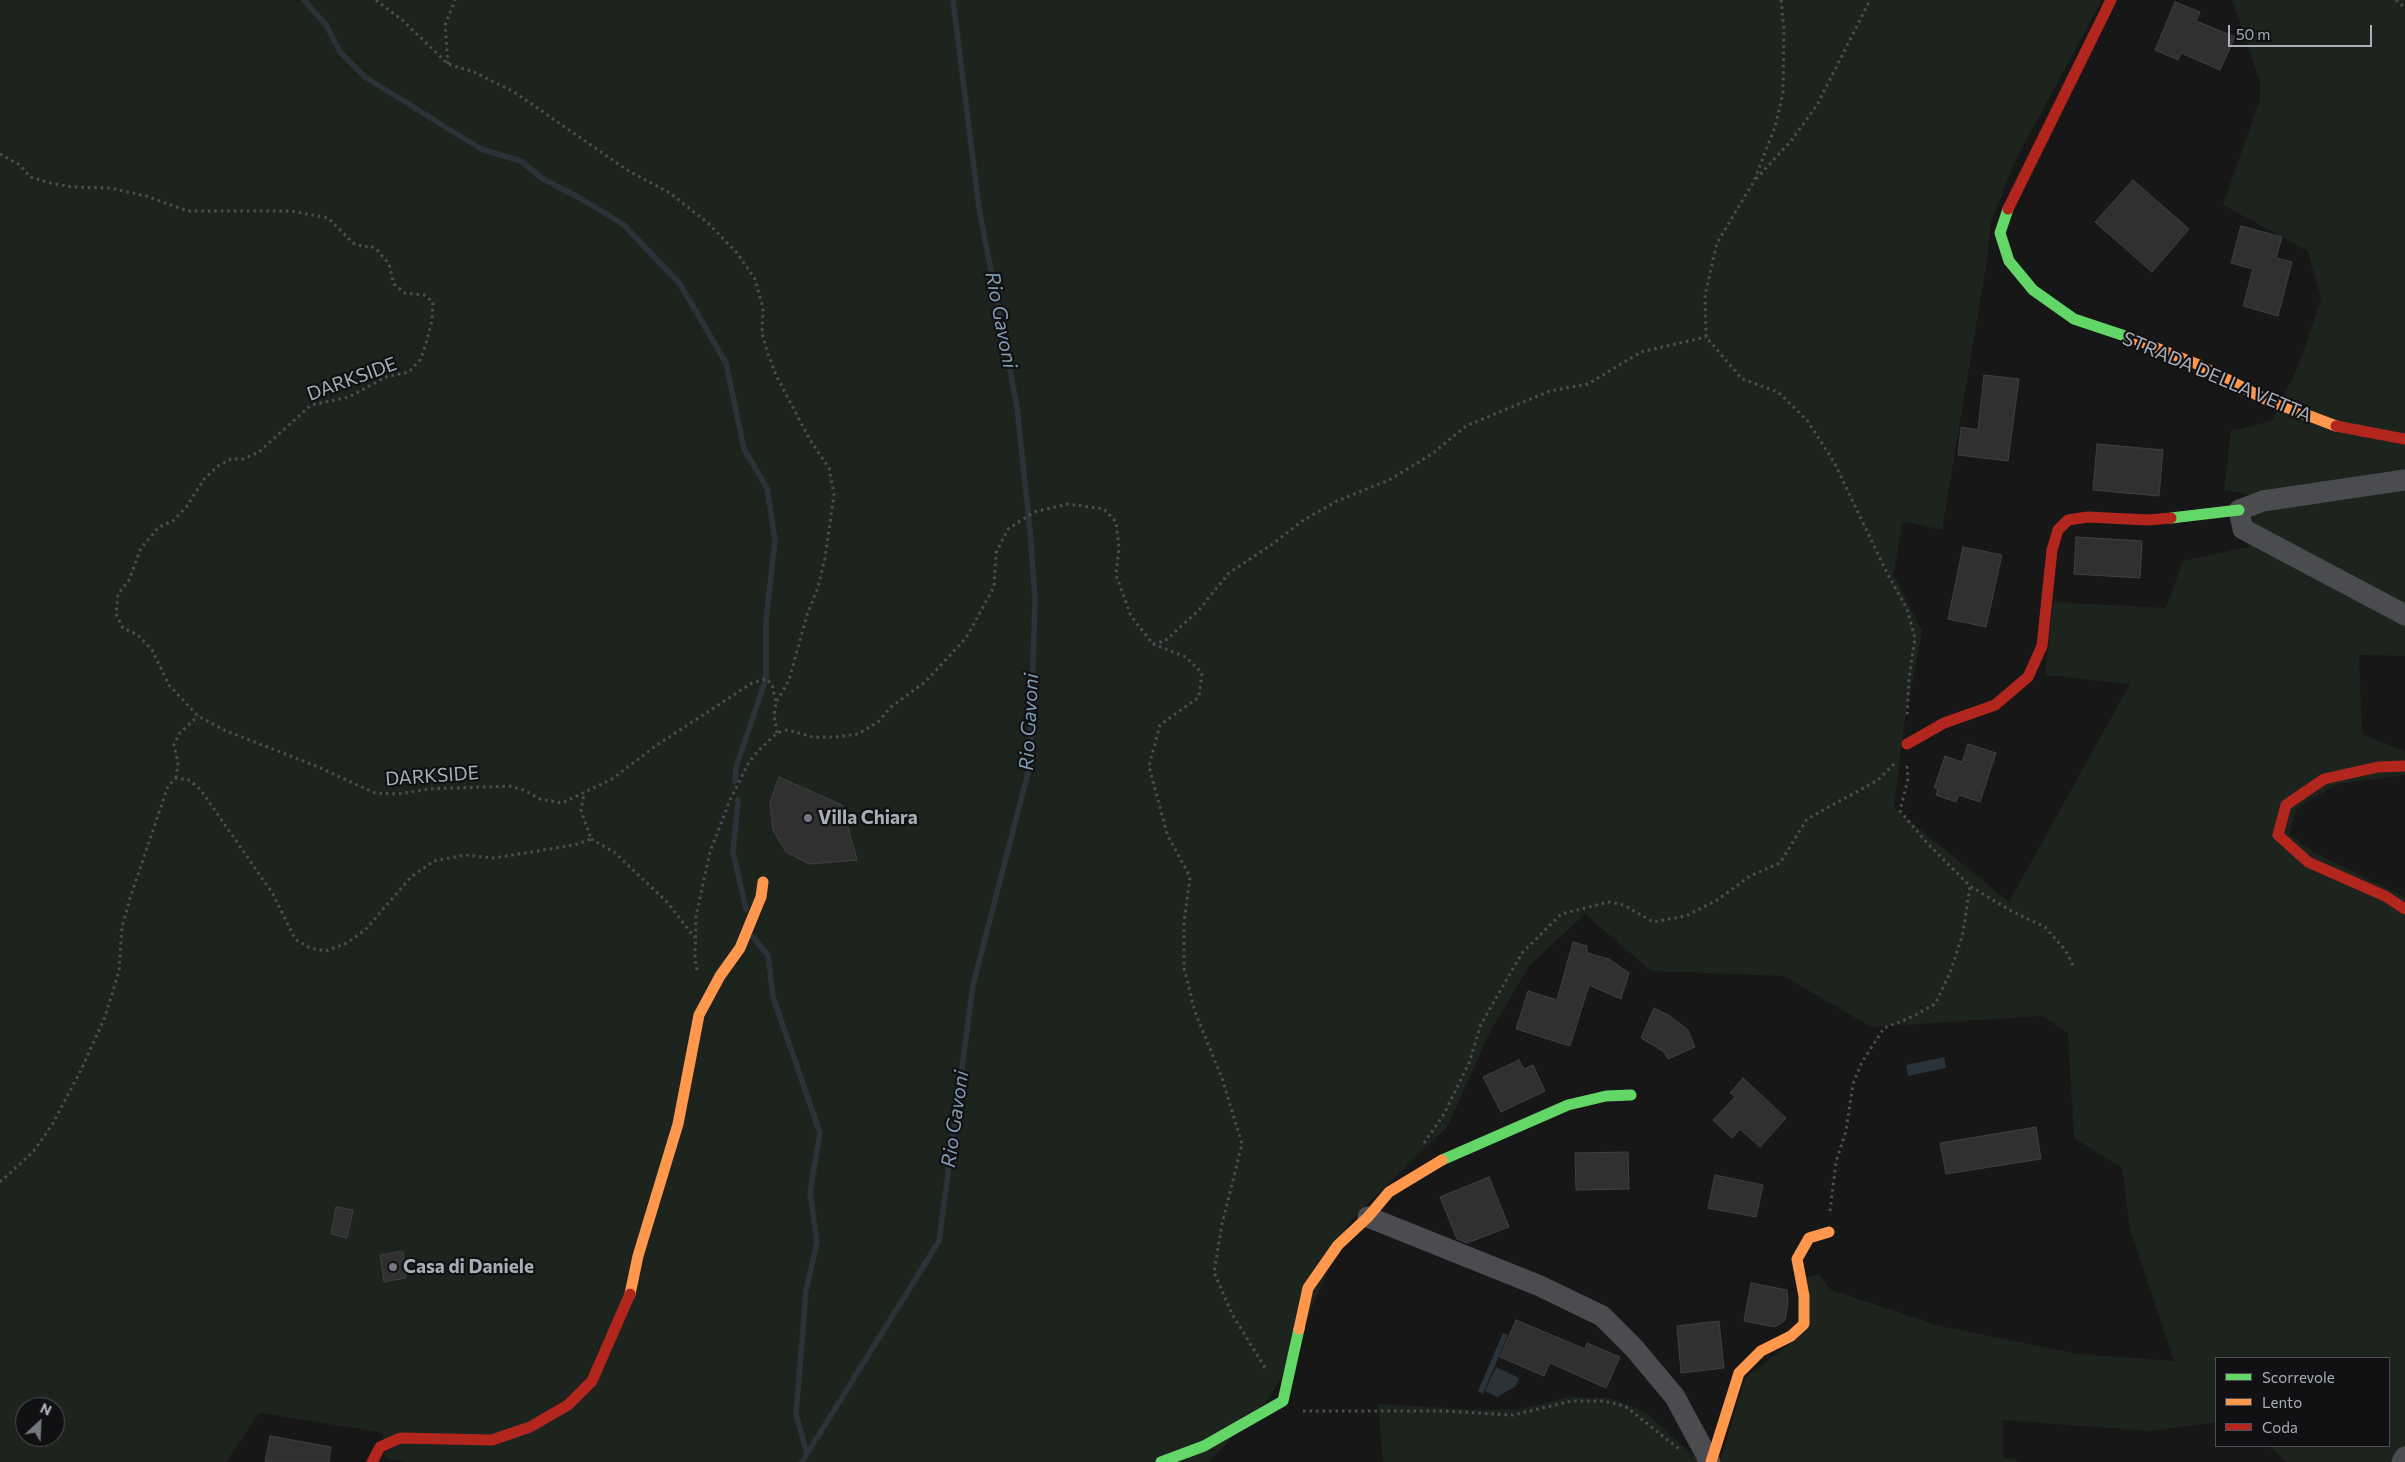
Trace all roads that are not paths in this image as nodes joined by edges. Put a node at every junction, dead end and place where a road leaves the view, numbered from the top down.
1 (2111, 0) edge
2 (2405, 439) edge
3 (2405, 480) edge
4 (2239, 510) junction
5 (2405, 615) edge
6 (1907, 744) road end
7 (2405, 766) edge
8 (763, 882) dead end
9 (2405, 908) edge
10 (1631, 1095) dead end
11 (1368, 1217) junction
12 (1829, 1232) road end
13 (2405, 1457) edge
14 (372, 1462) edge
15 (1161, 1462) edge
16 (1710, 1462) edge
17 (2402, 1462) edge

1 - 2 street, STRADA DELLA VETTA
3 - 4 street
4 - 5 street
4 - 6 street
7 - 9 street
8 - 14 street
10 - 11 street
11 - 15 street
11 - 16 street
12 - 16 street
13 - 17 street

